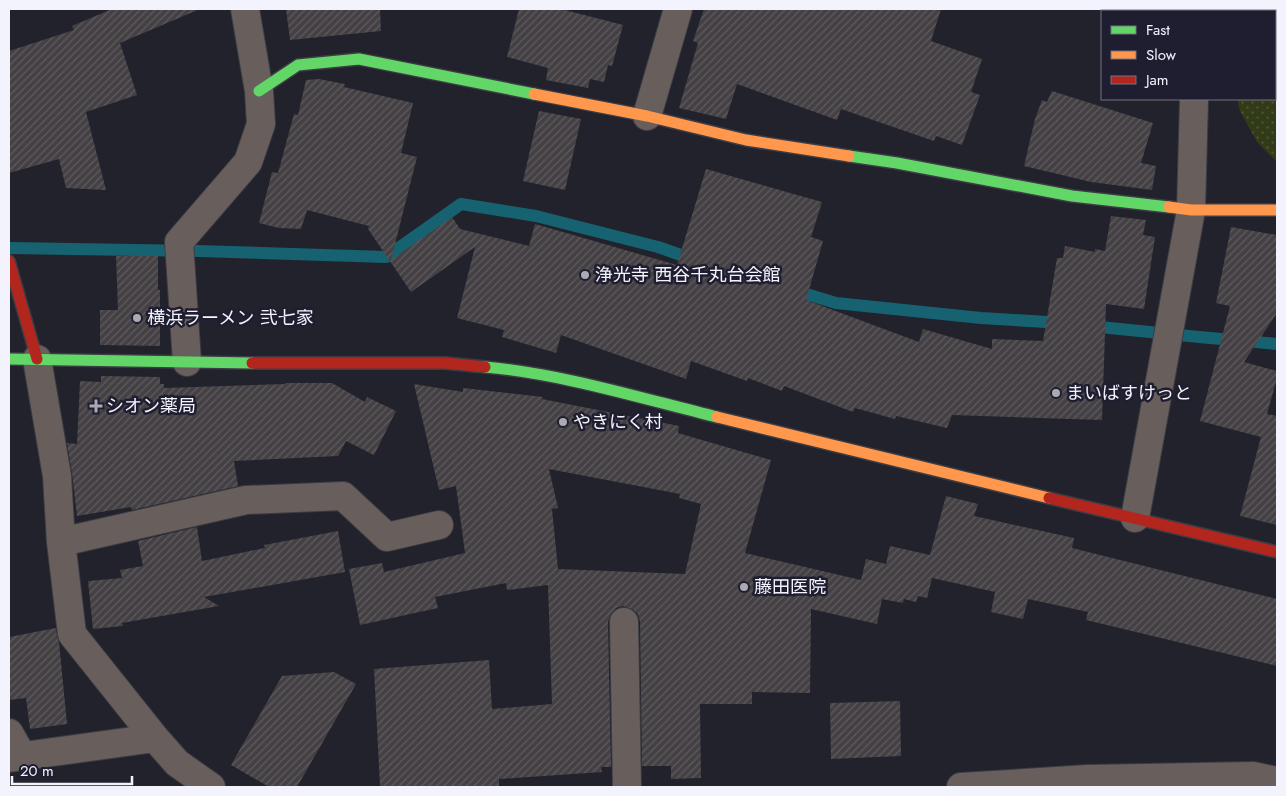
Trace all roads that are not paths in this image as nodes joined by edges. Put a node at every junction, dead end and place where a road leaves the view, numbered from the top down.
1 (245, 9) edge
2 (678, 9) edge
3 (258, 91) junction
4 (1194, 100) edge
5 (647, 116) junction
6 (1191, 210) junction
7 (1277, 210) edge
8 (9, 261) edge
9 (9, 359) edge
10 (37, 359) junction
11 (187, 362) junction
12 (1135, 518) junction
13 (439, 525) dead end
14 (61, 542) junction
15 (1277, 552) edge
16 (624, 622) dead end
17 (156, 738) junction
18 (13, 749) edge
19 (178, 775) edge
20 (1277, 781) edge
21 (211, 787) edge
22 (627, 787) edge
23 (961, 787) edge

1 - 3 street
2 - 5 street
3 - 5 street
3 - 11 street
4 - 6 street
5 - 6 street
6 - 7 street
6 - 12 street
8 - 10 street
9 - 10 street
10 - 11 street
10 - 14 street
11 - 12 street
12 - 15 street
13 - 14 street
14 - 17 street
16 - 22 street
17 - 18 street
17 - 19 street
19 - 21 street
20 - 23 street

